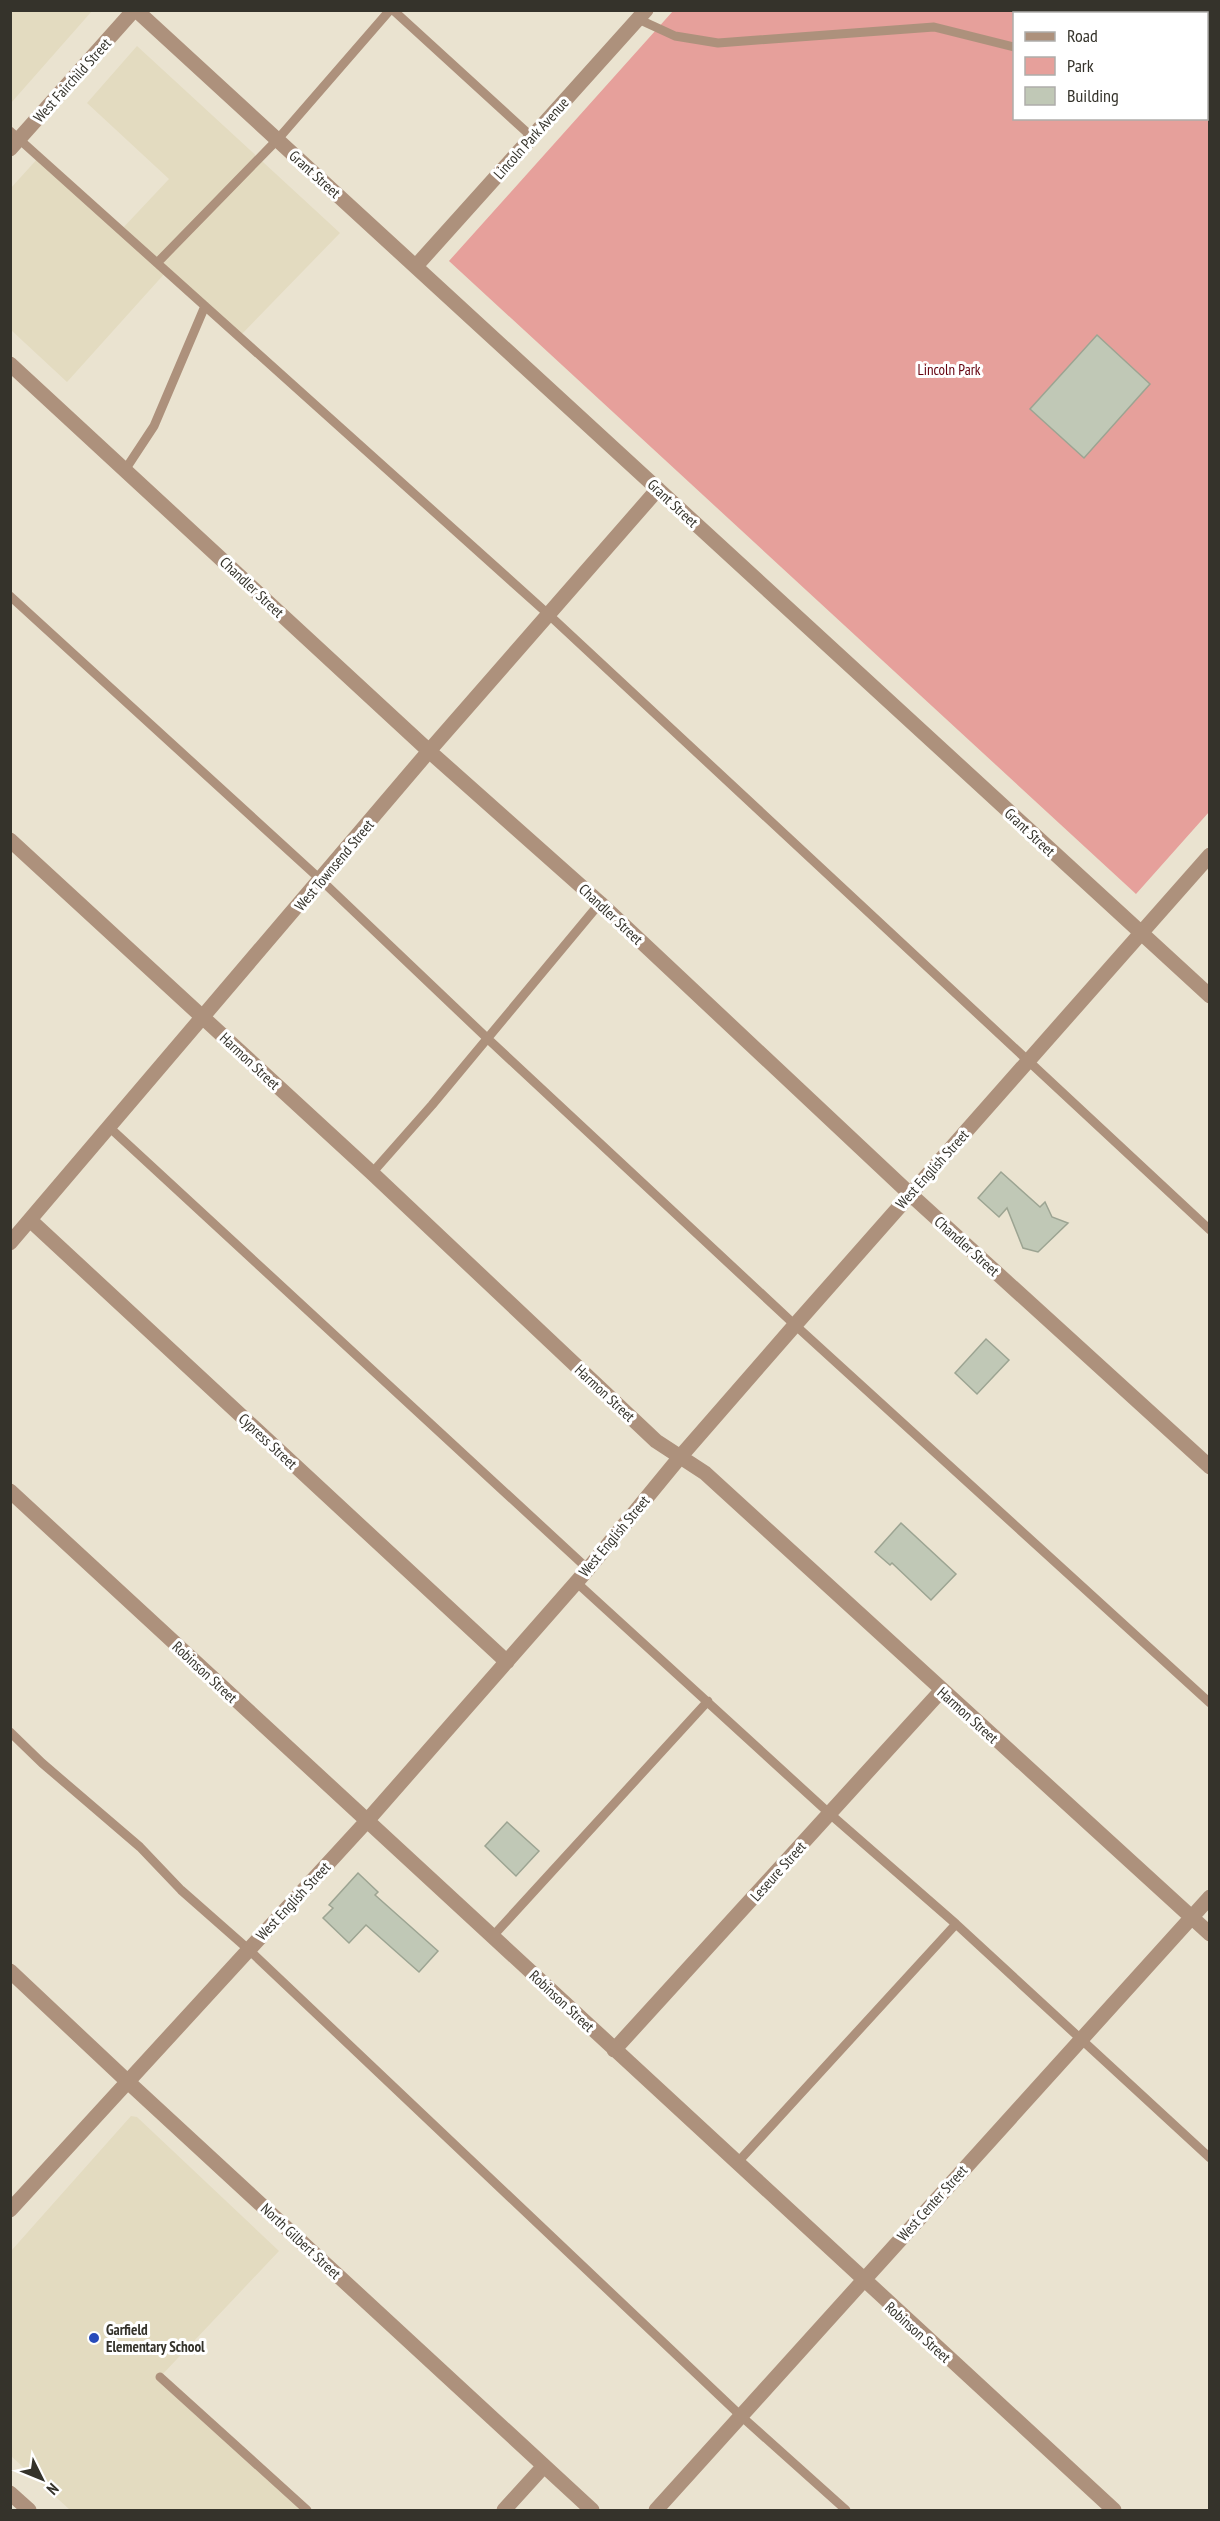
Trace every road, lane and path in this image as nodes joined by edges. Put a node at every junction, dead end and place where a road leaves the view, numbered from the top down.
1 (135, 10) edge
2 (392, 10) edge
3 (642, 15) edge
4 (1013, 47) edge
5 (532, 137) junction
6 (13, 140) edge
7 (278, 140) junction
8 (157, 263) junction
9 (416, 266) junction
10 (205, 306) junction
11 (10, 364) edge
12 (125, 470) junction
13 (658, 489) junction
14 (10, 596) edge
15 (548, 614) junction
16 (429, 751) junction
17 (10, 840) edge
18 (1209, 855) edge
19 (321, 880) junction
20 (600, 903) junction
21 (1140, 933) junction
22 (1209, 996) edge
23 (202, 1018) junction
24 (488, 1039) junction
25 (1027, 1062) junction
26 (109, 1127) junction
27 (372, 1173) junction
28 (910, 1194) junction
29 (30, 1220) junction
30 (1209, 1230) edge
31 (10, 1243) edge
32 (795, 1325) junction
33 (680, 1457) junction
34 (1209, 1467) edge
35 (10, 1491) edge
36 (588, 1569) junction
37 (576, 1582) junction
38 (507, 1662) junction
39 (941, 1691) junction
40 (708, 1701) junction
41 (1209, 1703) edge
42 (10, 1732) edge
43 (830, 1814) junction
44 (366, 1821) junction
45 (1209, 1898) edge
46 (1191, 1918) junction
47 (956, 1924) junction
48 (1209, 1934) edge
49 (492, 1937) junction
50 (248, 1949) junction
51 (10, 1971) edge
52 (1080, 2038) junction
53 (614, 2050) junction
54 (127, 2081) junction
55 (1209, 2158) edge
56 (737, 2163) junction
57 (10, 2210) edge
58 (863, 2281) junction
59 (160, 2377) dead end
60 (741, 2416) junction
61 (544, 2466) junction
62 (10, 2493) edge
63 (29, 2511) edge
64 (307, 2511) edge
65 (504, 2511) edge
66 (592, 2511) edge
67 (656, 2511) edge
68 (846, 2511) edge
69 (1114, 2511) edge

1 - 6 street, West Fairchild Street
1 - 7 street, Grant Street
2 - 5 lane
2 - 7 lane
3 - 4 lane
3 - 5 street, Lincoln Park Avenue
5 - 9 street, Lincoln Park Avenue
6 - 8 lane
7 - 8 lane
7 - 9 street, Grant Street
8 - 10 lane
9 - 13 street, Grant Street
10 - 12 lane
10 - 15 lane
11 - 12 street, Chandler Street
12 - 16 street, Chandler Street
13 - 15 street, West Townsend Street
13 - 21 street, Grant Street
14 - 19 lane
15 - 16 street, West Townsend Street
15 - 25 lane
16 - 19 street, West Townsend Street
16 - 20 street, Chandler Street
17 - 23 street, Harmon Street
18 - 21 street, West English Street
19 - 23 street, West Townsend Street
19 - 24 lane
20 - 24 lane
20 - 28 street, Chandler Street
21 - 22 street, Grant Street
21 - 25 street, West English Street
23 - 26 street, West Townsend Street
23 - 27 street, Harmon Street
24 - 27 lane
24 - 32 lane
25 - 28 street, West English Street
25 - 30 lane
26 - 29 street, West Townsend Street
26 - 36 lane
27 - 33 street, Harmon Street
28 - 32 street, West English Street
28 - 34 street, Chandler Street
29 - 31 street, West Townsend Street
29 - 38 street, Cypress Street
32 - 33 street, West English Street
32 - 41 lane
33 - 36 street, West English Street
33 - 39 street, Harmon Street
35 - 44 street, Robinson Street
36 - 37 street, West English Street
37 - 38 street, West English Street
37 - 40 lane
38 - 44 street, West English Street
39 - 43 street, Leseure Street
39 - 46 street, Harmon Street
40 - 43 lane
40 - 49 lane
42 - 50 lane
43 - 47 lane
43 - 53 street, Leseure Street
44 - 49 street, Robinson Street
44 - 50 street, West English Street
45 - 46 street, West Center Street
46 - 48 street, Harmon Street
46 - 52 street, West Center Street
47 - 52 lane
47 - 56 lane
49 - 53 street, Robinson Street
50 - 54 street, West English Street
50 - 60 lane
51 - 54 street, North Gilbert Street
52 - 55 lane
52 - 58 street, West Center Street
53 - 56 street, Robinson Street
54 - 57 street, West English Street
54 - 61 street, North Gilbert Street
56 - 58 street, Robinson Street
58 - 60 street, West Center Street
58 - 69 street, Robinson Street
59 - 64 lane
60 - 67 street, West Center Street
60 - 68 lane
61 - 65 street
61 - 66 street, North Gilbert Street
62 - 63 street

